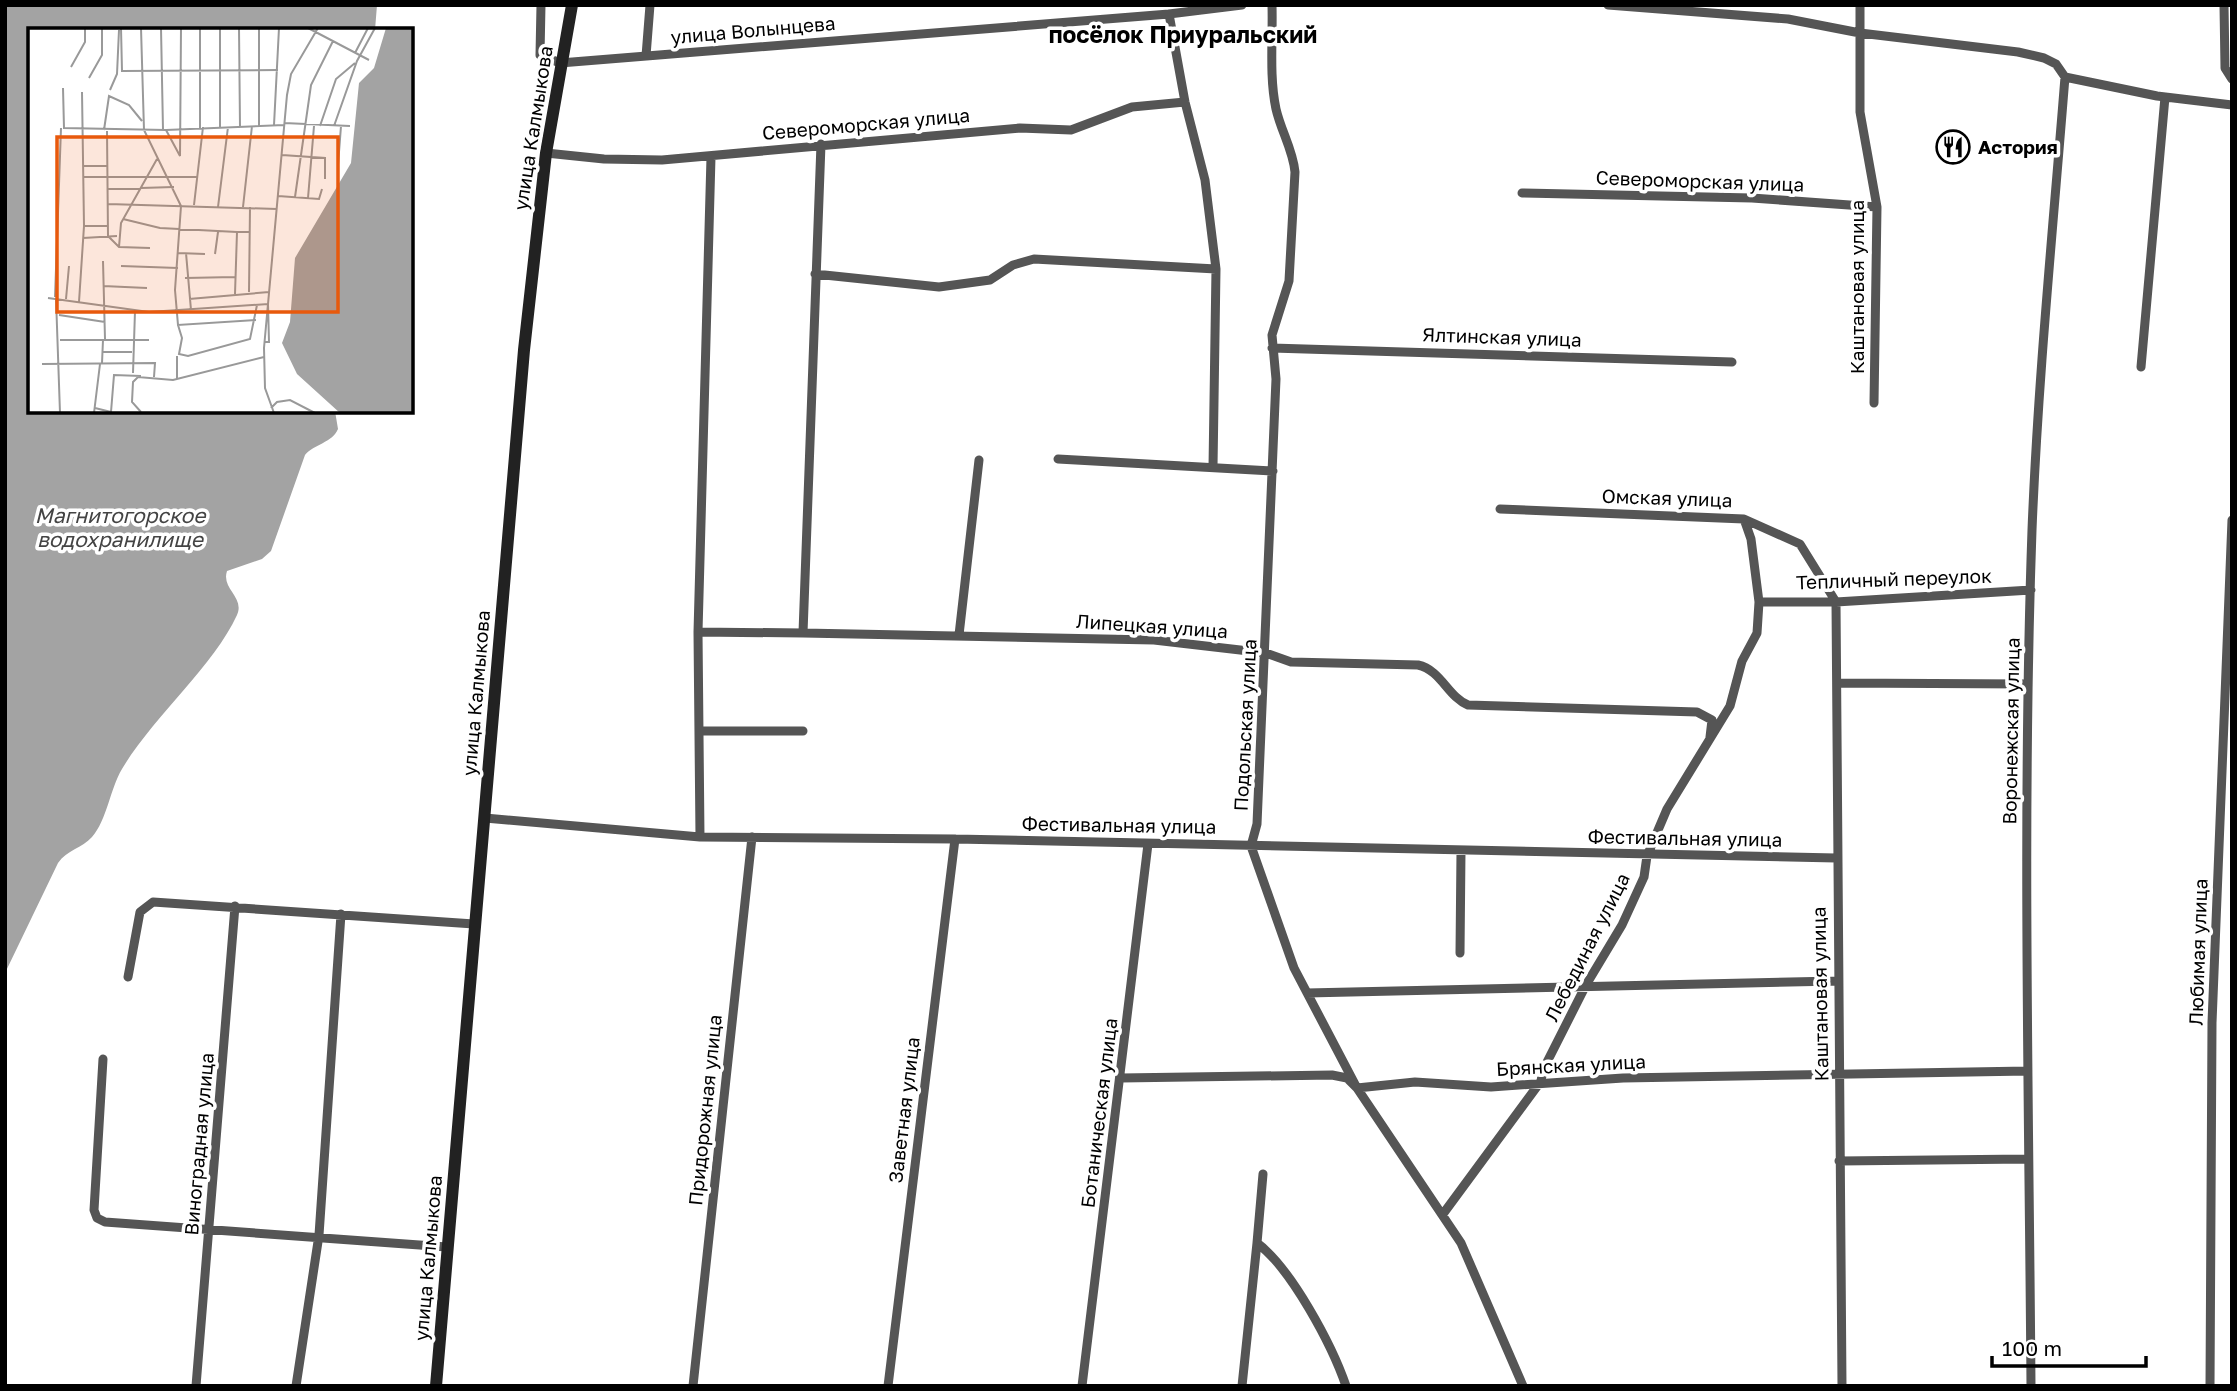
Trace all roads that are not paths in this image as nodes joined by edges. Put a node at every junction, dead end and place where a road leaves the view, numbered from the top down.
1 (541, 5) edge
2 (572, 5) edge
3 (650, 5) edge
4 (1241, 5) edge
5 (1272, 5) edge
6 (1608, 5) edge
7 (1618, 5) edge
8 (1860, 5) edge
9 (2224, 5) edge
10 (1710, 9) edge
11 (1169, 14) junction
12 (1860, 33) junction
13 (646, 56) junction
14 (561, 62) junction
15 (2065, 77) junction
16 (2232, 79) edge
17 (2165, 97) junction
18 (1185, 102) junction
19 (2232, 105) edge
20 (821, 144) junction
21 (545, 153) junction
22 (711, 157) junction
23 (1522, 193) dead end
24 (1877, 207) junction
25 (1216, 269) junction
26 (815, 274) junction
27 (1272, 348) junction
28 (1732, 362) dead end
29 (2141, 366) dead end
30 (1874, 403) dead end
31 (1058, 459) dead end
32 (979, 460) dead end
33 (1213, 467) junction
34 (1273, 471) junction
35 (1500, 509) dead end
36 (1744, 519) junction
37 (2232, 520) edge
38 (2031, 590) junction
39 (1836, 602) junction
40 (1759, 603) junction
41 (698, 632) junction
42 (803, 633) junction
43 (959, 635) junction
44 (1266, 653) junction
45 (1837, 683) junction
46 (2028, 684) junction
47 (699, 731) junction
48 (803, 731) dead end
49 (1710, 737) junction
50 (485, 818) junction
51 (700, 836) junction
52 (752, 837) junction
53 (955, 839) junction
54 (1148, 844) junction
55 (1251, 846) junction
56 (1461, 851) junction
57 (1647, 856) junction
58 (1836, 858) junction
59 (235, 906) junction
60 (341, 914) junction
61 (474, 924) junction
62 (1460, 953) dead end
63 (128, 977) dead end
64 (1837, 981) junction
65 (1586, 985) junction
66 (1307, 993) junction
67 (103, 1059) dead end
68 (2028, 1071) junction
69 (1839, 1074) junction
70 (1121, 1078) junction
71 (1541, 1081) junction
72 (1357, 1088) junction
73 (2027, 1159) junction
74 (1839, 1161) junction
75 (1262, 1174) dead end
76 (1443, 1214) junction
77 (210, 1228) junction
78 (319, 1235) junction
79 (1257, 1243) junction
80 (447, 1247) junction
81 (196, 1386) edge
82 (296, 1386) edge
83 (436, 1386) edge
84 (693, 1386) edge
85 (888, 1386) edge
86 (1082, 1386) edge
87 (1242, 1386) edge
88 (1346, 1386) edge
89 (1523, 1386) edge
90 (1842, 1386) edge
91 (2031, 1386) edge
92 (2210, 1386) edge

1 - 14 street
2 - 14 main road, улица Калмыкова
3 - 13 street
4 - 11 street, улица Волынцева
5 - 27 street, Подольская улица
6 - 7 street
7 - 10 street
8 - 12 street, Каштановая улица
9 - 16 street
10 - 12 street
11 - 13 street, улица Волынцева
11 - 18 street
12 - 15 street
12 - 24 street, Каштановая улица
13 - 14 street, улица Волынцева
14 - 21 main road, улица Калмыкова
15 - 17 street
15 - 38 street, Воронежская улица
17 - 19 street
17 - 29 street
18 - 20 street, Североморская улица
18 - 25 street
20 - 22 street, Североморская улица
20 - 26 street
21 - 22 street, Североморская улица
21 - 50 main road, улица Калмыкова
22 - 41 street
23 - 24 street, Североморская улица
24 - 30 street, Каштановая улица
25 - 26 street
25 - 33 street
26 - 42 street
27 - 28 street, Ялтинская улица
27 - 34 street, Подольская улица
31 - 33 street
32 - 43 street
33 - 34 street
34 - 44 street, Подольская улица
35 - 36 street, Омская улица
36 - 39 street, Омская улица
36 - 40 street, Лебединая улица
37 - 92 street, Любимая улица
38 - 39 street, Тепличный переулок
38 - 46 street, Воронежская улица
39 - 40 street, Тепличный переулок
39 - 45 street, Каштановая улица
40 - 49 street, Лебединая улица
41 - 42 street, Липецкая улица
41 - 47 street
42 - 43 street, Липецкая улица
43 - 44 street, Липецкая улица
44 - 49 street, Липецкая улица
44 - 55 street, Подольская улица
45 - 46 street
45 - 58 street, Каштановая улица
46 - 68 street, Воронежская улица
47 - 48 street
47 - 51 street
49 - 57 street, Лебединая улица
50 - 51 street, Фестивальная улица
50 - 61 main road, улица Калмыкова
51 - 52 street, Фестивальная улица
52 - 53 street, Фестивальная улица
52 - 84 street, Придорожная улица
53 - 54 street, Фестивальная улица
53 - 85 street, Заветная улица
54 - 55 street, Фестивальная улица
54 - 70 street, Ботаническая улица
55 - 56 street, Фестивальная улица
55 - 66 street
56 - 57 street, Фестивальная улица
56 - 62 street
57 - 58 street, Фестивальная улица
57 - 65 street, Лебединая улица
58 - 64 street, Каштановая улица
59 - 60 street
59 - 63 street
59 - 77 street, Виноградная улица
60 - 61 street
60 - 78 street
61 - 80 main road, улица Калмыкова
64 - 65 street
64 - 69 street, Каштановая улица
65 - 66 street
65 - 71 street, Лебединая улица
66 - 72 street
67 - 77 street
68 - 69 street, Брянская улица
68 - 73 street, Воронежская улица
69 - 71 street, Брянская улица
69 - 74 street, Каштановая улица
70 - 72 street, Брянская улица
70 - 86 street, Ботаническая улица
71 - 72 street, Брянская улица
71 - 76 street, Лебединая улица
72 - 76 street
73 - 74 street
73 - 91 street, Воронежская улица
74 - 90 street, Каштановая улица
75 - 79 street
76 - 89 street
77 - 78 street
77 - 81 street, Виноградная улица
78 - 80 street
78 - 82 street
79 - 87 street
79 - 88 street
80 - 83 main road, улица Калмыкова

